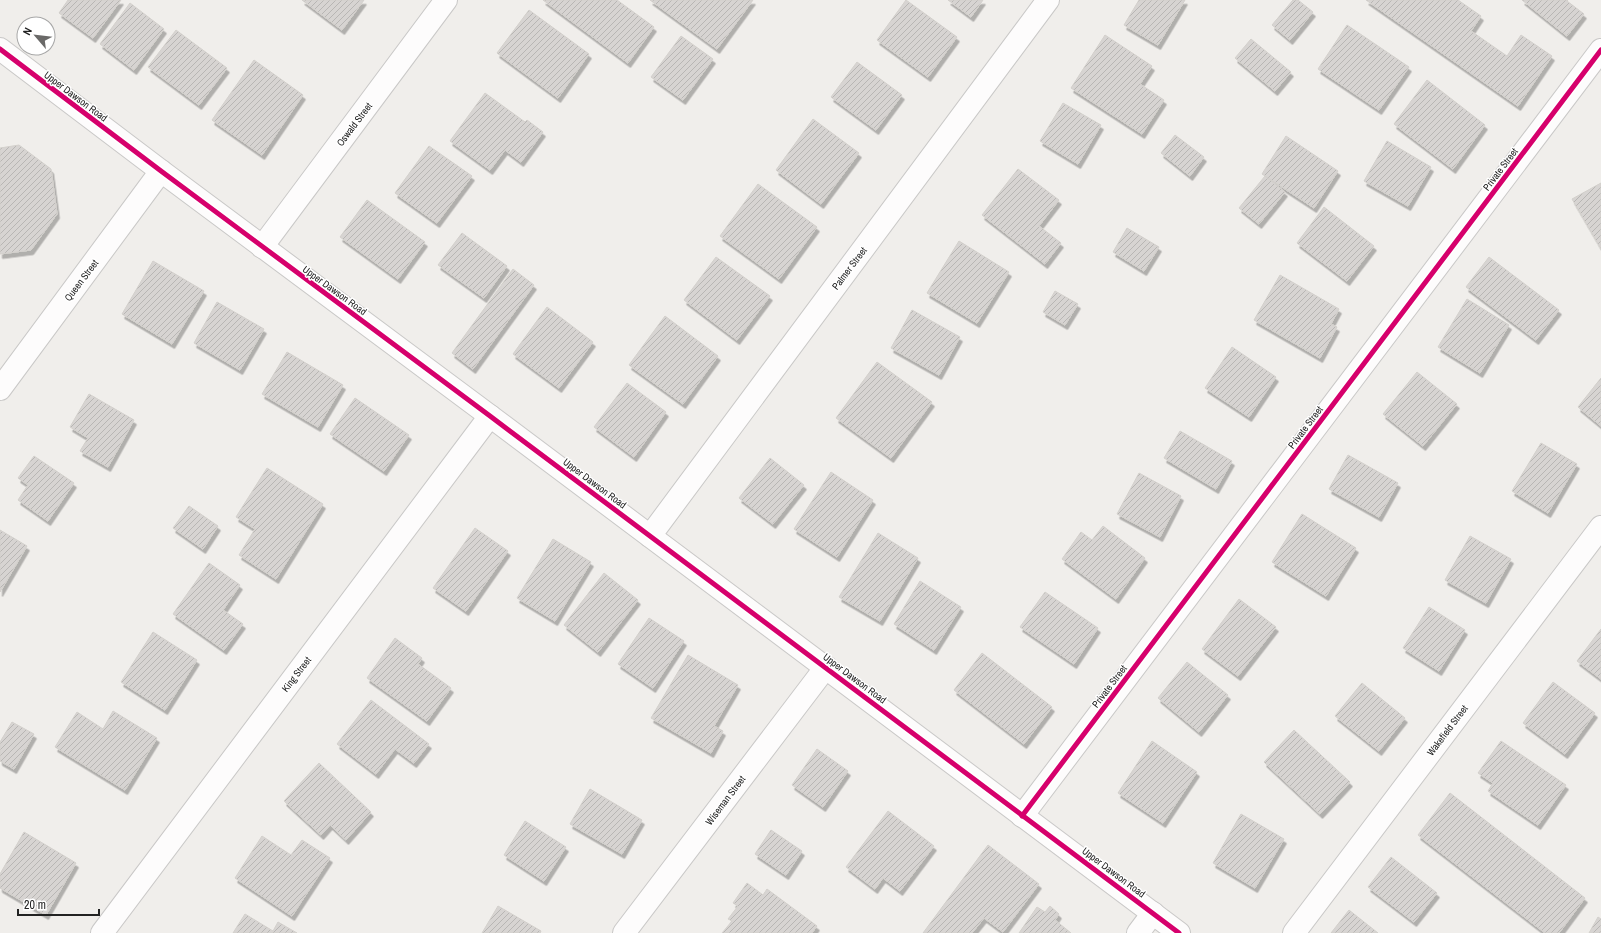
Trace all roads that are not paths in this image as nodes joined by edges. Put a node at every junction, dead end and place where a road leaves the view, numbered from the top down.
1 (446, 0) edge
2 (1048, 0) edge
3 (0, 49) edge
4 (1601, 50) edge
5 (161, 172) junction
6 (262, 247) junction
7 (0, 389) edge
8 (490, 416) junction
9 (1601, 527) edge
10 (650, 536) junction
11 (826, 667) junction
12 (1022, 816) junction
13 (1153, 913) junction
14 (102, 933) edge
15 (624, 933) edge
16 (1138, 933) edge
17 (1179, 933) edge
18 (1294, 933) edge

1 - 6 street, Oswald Street
2 - 10 street, Palmer Street
3 - 5 street, Upper Dawson Road
4 - 12 street, Private Street
5 - 6 street, Upper Dawson Road
5 - 7 street, Queen Street
6 - 8 street, Upper Dawson Road
8 - 10 street, Upper Dawson Road
8 - 14 street, King Street
9 - 18 street, Wakefield Street
10 - 11 street, Upper Dawson Road
11 - 12 street, Upper Dawson Road
11 - 15 street, Wiseman Street
12 - 13 street, Upper Dawson Road
13 - 16 street
13 - 17 street, Upper Dawson Road

